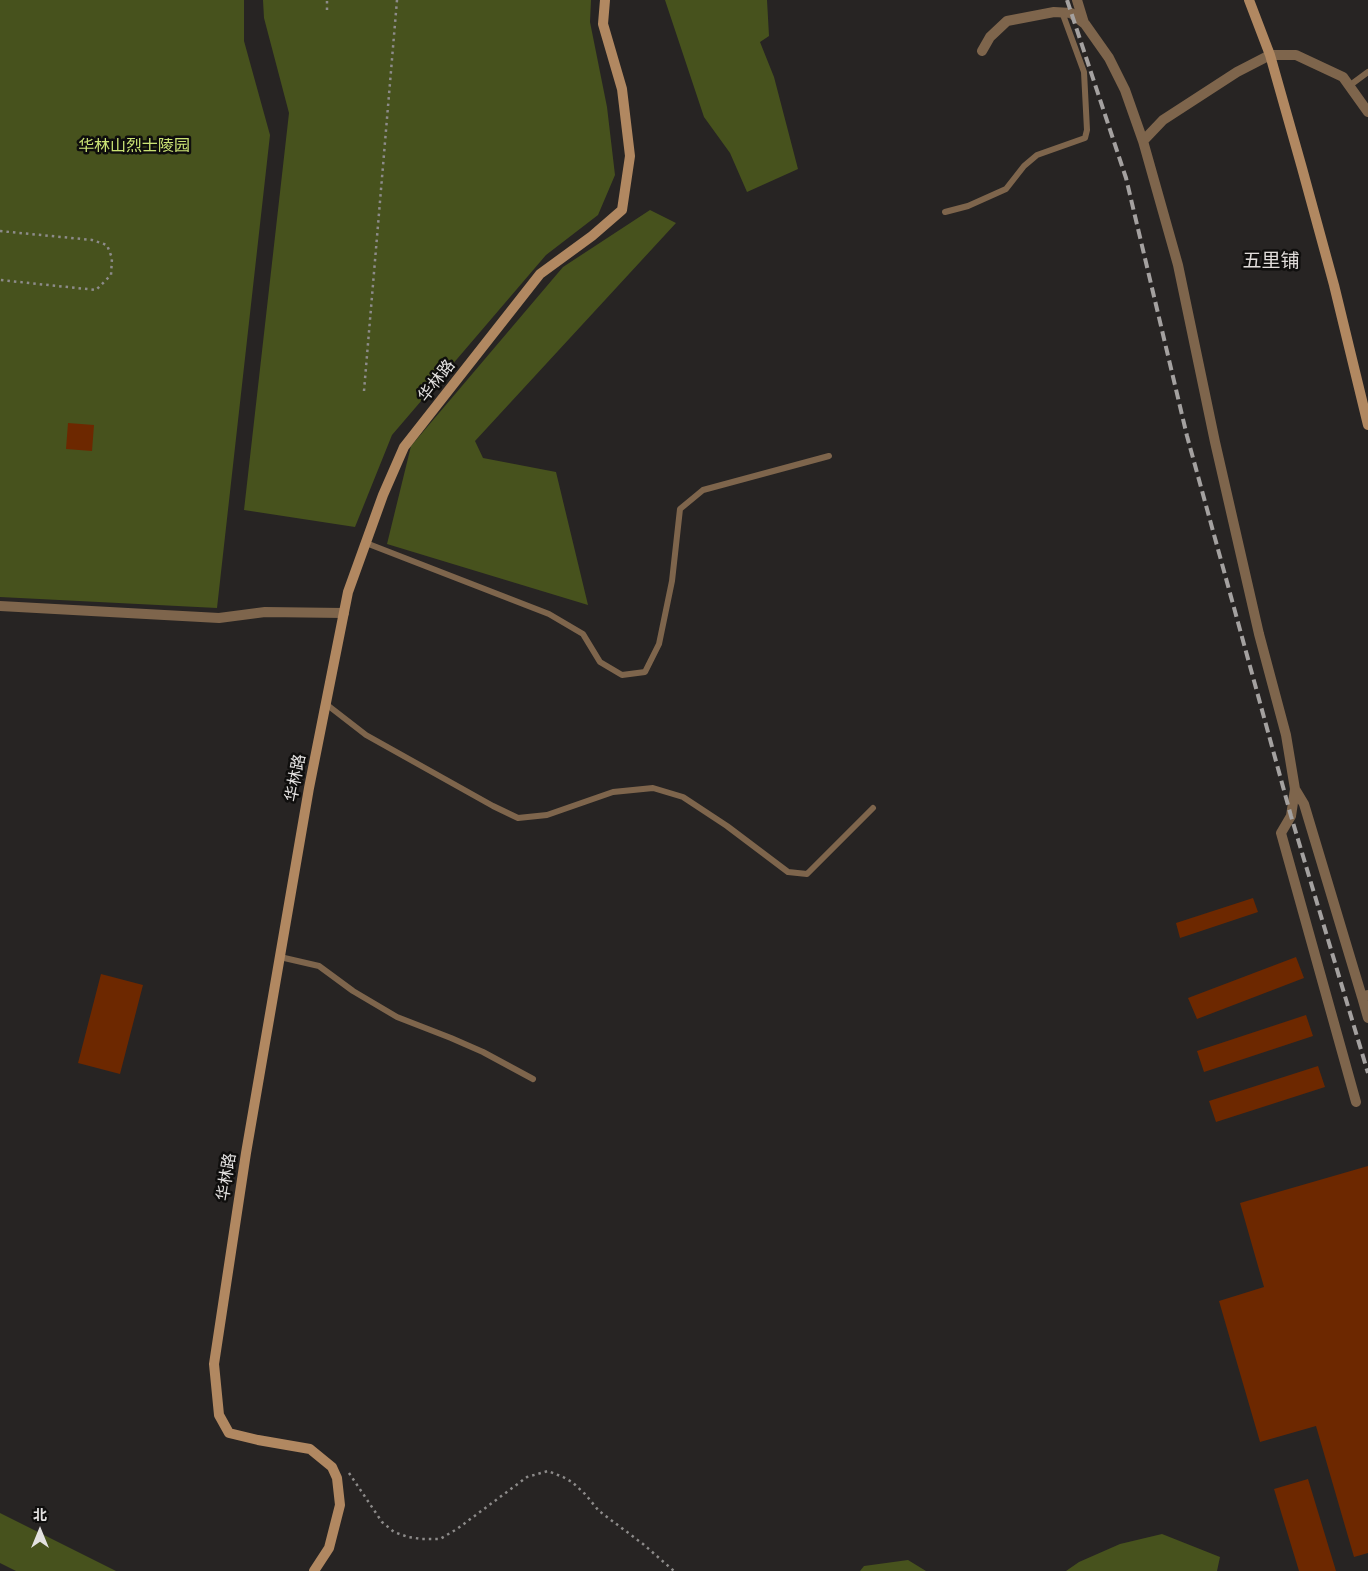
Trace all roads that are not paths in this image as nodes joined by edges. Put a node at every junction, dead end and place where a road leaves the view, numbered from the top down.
1 (605, 0) edge
2 (1077, 0) edge
3 (1249, 0) edge
4 (1062, 12) junction
5 (1085, 24) junction
6 (982, 52) dead end
7 (1270, 55) junction
8 (1368, 72) edge
9 (1349, 86) junction
10 (1368, 112) edge
11 (1143, 141) junction
12 (945, 212) dead end
13 (1368, 426) edge
14 (829, 456) dead end
15 (366, 544) junction
16 (0, 606) edge
17 (344, 613) junction
18 (326, 704) junction
19 (1295, 789) junction
20 (873, 808) dead end
21 (280, 957) junction
22 (1365, 996) edge
23 (1368, 1018) edge
24 (532, 1079) dead end
25 (1356, 1102) dead end
26 (314, 1571) edge

1 - 15 street, 华林路
2 - 5 street
3 - 7 street
4 - 5 street
4 - 6 street
4 - 12 lane
5 - 11 street
7 - 9 street
7 - 11 street
7 - 13 street
8 - 9 lane
9 - 10 street
11 - 19 street
14 - 15 lane
15 - 17 street, 华林路
16 - 17 street
17 - 18 street, 华林路
18 - 20 lane
18 - 21 street, 华林路
19 - 22 street
19 - 25 street
21 - 24 lane
21 - 26 street, 华林路
22 - 23 street

